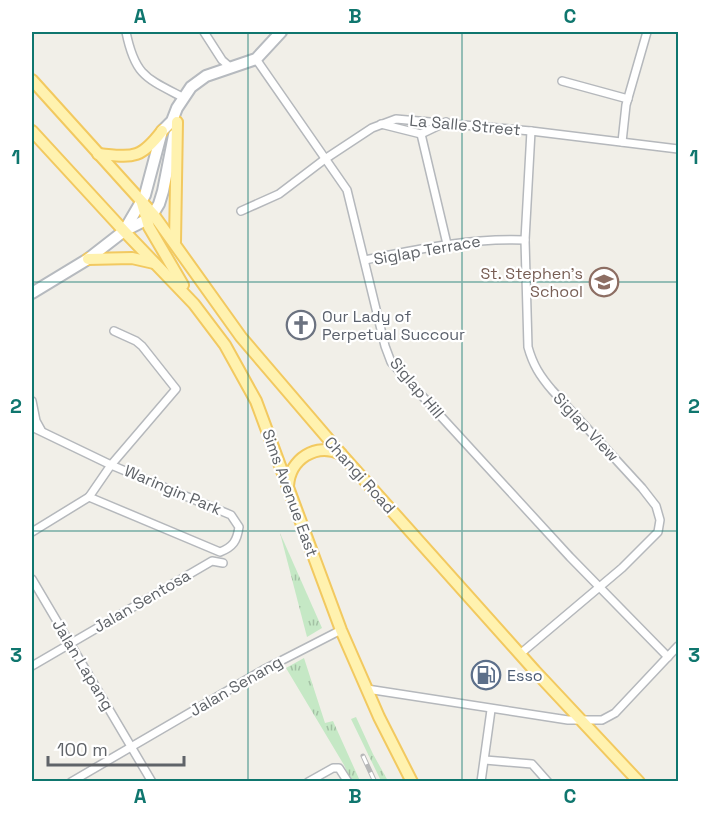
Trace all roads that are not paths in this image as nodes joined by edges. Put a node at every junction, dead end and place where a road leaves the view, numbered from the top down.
1 (126, 32) edge
2 (204, 32) edge
3 (281, 32) edge
4 (647, 32) edge
5 (258, 62) junction
6 (231, 68) junction
7 (32, 80) edge
8 (562, 81) dead end
9 (628, 99) junction
10 (180, 103) junction
11 (177, 122) junction
12 (446, 122) junction
13 (381, 124) junction
14 (32, 131) edge
15 (162, 131) junction
16 (531, 131) junction
17 (421, 134) junction
18 (622, 142) junction
19 (678, 149) edge
20 (98, 154) junction
21 (325, 159) junction
22 (142, 202) junction
23 (241, 211) dead end
24 (150, 217) junction
25 (124, 231) junction
26 (525, 240) junction
27 (175, 242) junction
28 (447, 244) junction
29 (88, 259) junction
30 (365, 260) junction
31 (157, 264) junction
32 (32, 293) edge
33 (194, 304) junction
34 (114, 331) dead end
35 (32, 401) edge
36 (32, 427) edge
37 (41, 430) junction
38 (342, 455) junction
39 (111, 465) junction
40 (289, 492) junction
41 (89, 497) junction
42 (32, 532) edge
43 (223, 563) dead end
44 (32, 579) edge
45 (600, 588) junction
46 (341, 630) junction
47 (70, 643) junction
48 (678, 646) edge
49 (520, 654) junction
50 (668, 657) junction
51 (32, 666) edge
52 (367, 689) junction
53 (491, 710) junction
54 (584, 722) junction
55 (131, 746) junction
56 (485, 760) junction
57 (71, 782) edge
58 (152, 782) edge
59 (308, 782) edge
60 (348, 782) edge
61 (412, 782) edge
62 (481, 782) edge
63 (548, 782) edge
64 (639, 782) edge

1 - 10 street
2 - 6 street
3 - 5 main road
4 - 9 street
5 - 6 main road
5 - 21 street, Siglap Hill
6 - 10 main road
7 - 20 main road
8 - 9 street
9 - 18 street
10 - 11 main road
10 - 15 main road
11 - 24 main road
11 - 27 main road
12 - 13 street, La Salle Street
12 - 16 street, La Salle Street
12 - 17 street
13 - 17 street
13 - 21 street, La Salle Street
14 - 25 main road, Sims Avenue East
15 - 20 main road
15 - 22 main road
16 - 18 street, La Salle Street
16 - 26 street, Siglap View
17 - 28 street
18 - 19 street, La Salle Street
20 - 22 main road
21 - 23 street, La Salle Street
21 - 30 street, Siglap Hill
22 - 24 main road
22 - 25 main road
24 - 25 main road
24 - 27 main road, Changi Road
24 - 33 main road
25 - 29 main road
25 - 31 main road, Sims Avenue East
26 - 28 street, Siglap Terrace
26 - 45 street, Siglap View
27 - 38 main road, Changi Road
28 - 30 street, Siglap Terrace
29 - 31 main road
29 - 32 main road
30 - 45 street, Siglap Hill
31 - 33 main road, Sims Avenue East
33 - 40 main road, Sims Avenue East
34 - 39 street
35 - 37 street
36 - 37 street, Waringin Park
37 - 39 street, Waringin Park
38 - 40 main road
38 - 49 main road, Changi Road
39 - 41 street
39 - 41 street, Waringin Park
40 - 46 main road, Sims Avenue East
41 - 42 street
43 - 47 street, Jalan Sentosa
44 - 47 street, Jalan Lapang
45 - 49 street, Siglap View
45 - 50 street, Siglap Hill
46 - 52 main road, Sims Avenue East
46 - 55 street, Jalan Senang
47 - 51 street, Jalan Sentosa
47 - 55 street, Jalan Lapang
48 - 50 street
49 - 54 main road, Changi Road
50 - 54 street
52 - 53 street
52 - 61 main road, Sims Avenue East
53 - 54 street
53 - 56 street
54 - 64 main road, Changi Road
55 - 57 street, Jalan Senang
55 - 58 street, Jalan Lapang
56 - 62 street
56 - 63 street
59 - 60 street

